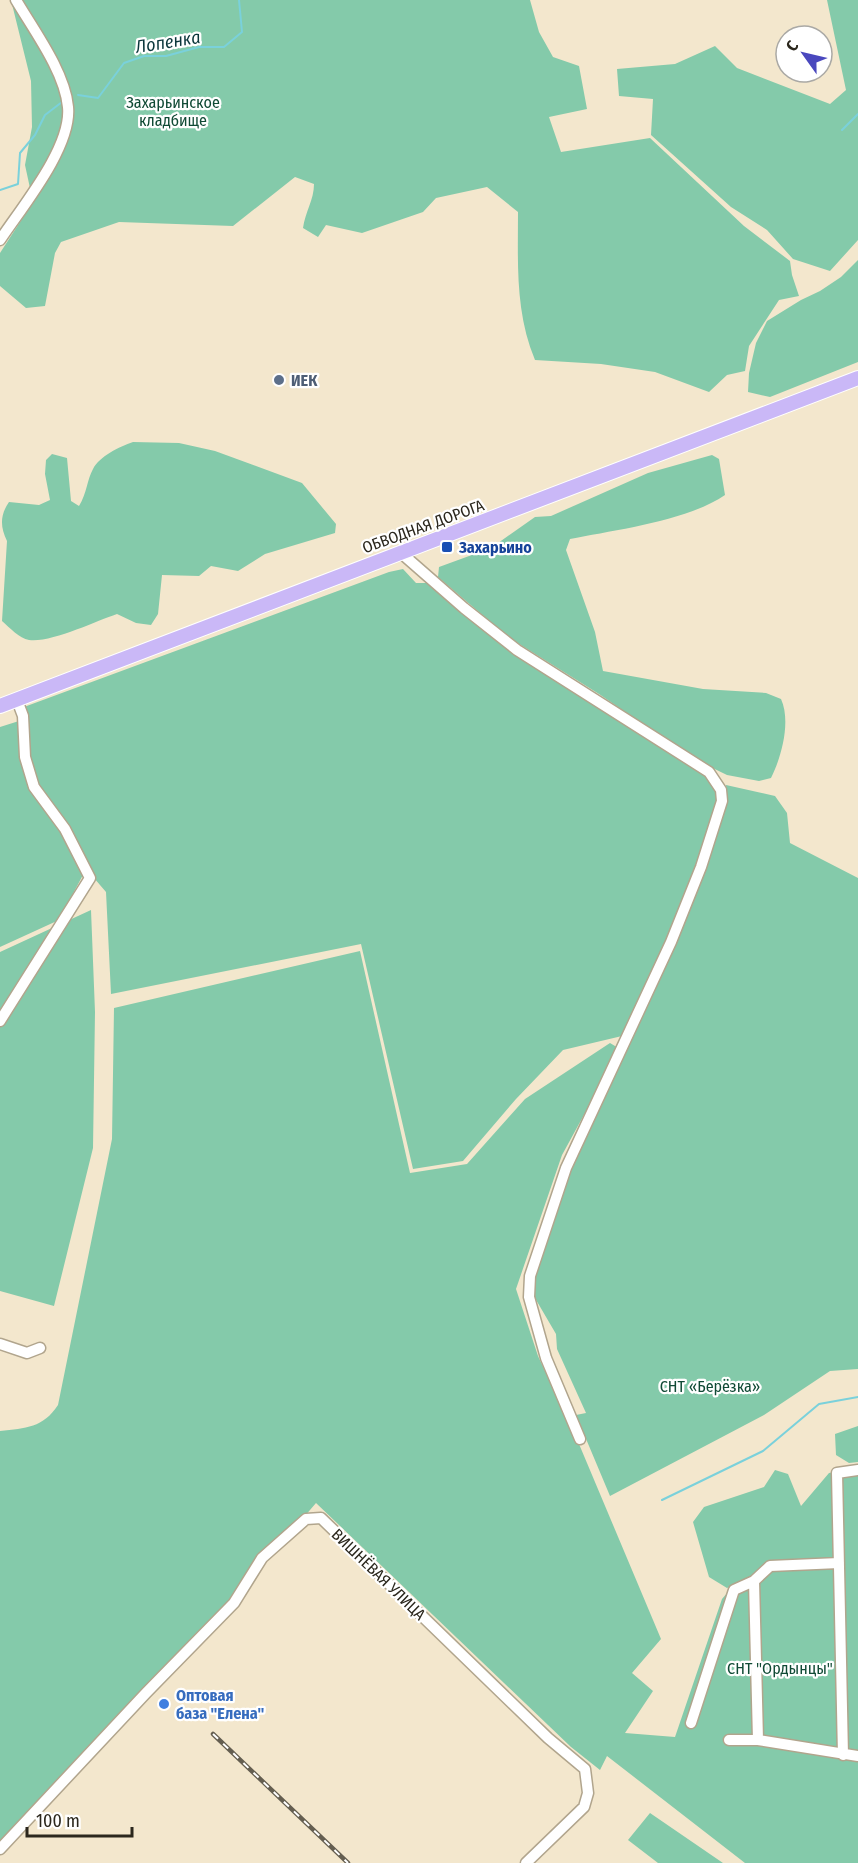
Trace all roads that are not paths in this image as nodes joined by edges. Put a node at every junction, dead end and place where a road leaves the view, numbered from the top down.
1 (16, 0) edge
2 (0, 240) edge
3 (858, 378) edge
4 (858, 384) edge
5 (663, 453) junction
6 (400, 552) junction
7 (17, 699) junction
8 (0, 706) edge
9 (0, 1021) edge
10 (0, 1344) edge
11 (40, 1347) dead end
12 (580, 1439) dead end
13 (858, 1470) edge
14 (839, 1563) junction
15 (754, 1581) junction
16 (691, 1723) dead end
17 (729, 1740) dead end
18 (758, 1740) junction
19 (843, 1755) junction
20 (858, 1756) edge
21 (0, 1849) edge
22 (526, 1863) edge

1 - 2 street
3 - 5 main road, ОБВОДНАЯ ДОРОГА
4 - 5 street
5 - 6 main road, ОБВОДНАЯ ДОРОГА
6 - 7 main road, ОБВОДНАЯ ДОРОГА
6 - 12 street
7 - 8 main road, ОБВОДНАЯ ДОРОГА
7 - 9 street
10 - 11 street
13 - 14 street
14 - 15 street
14 - 19 street
15 - 16 street
15 - 18 street
17 - 18 street
18 - 19 street
19 - 20 street
21 - 22 street, ВИШНЁВАЯ УЛИЦА

